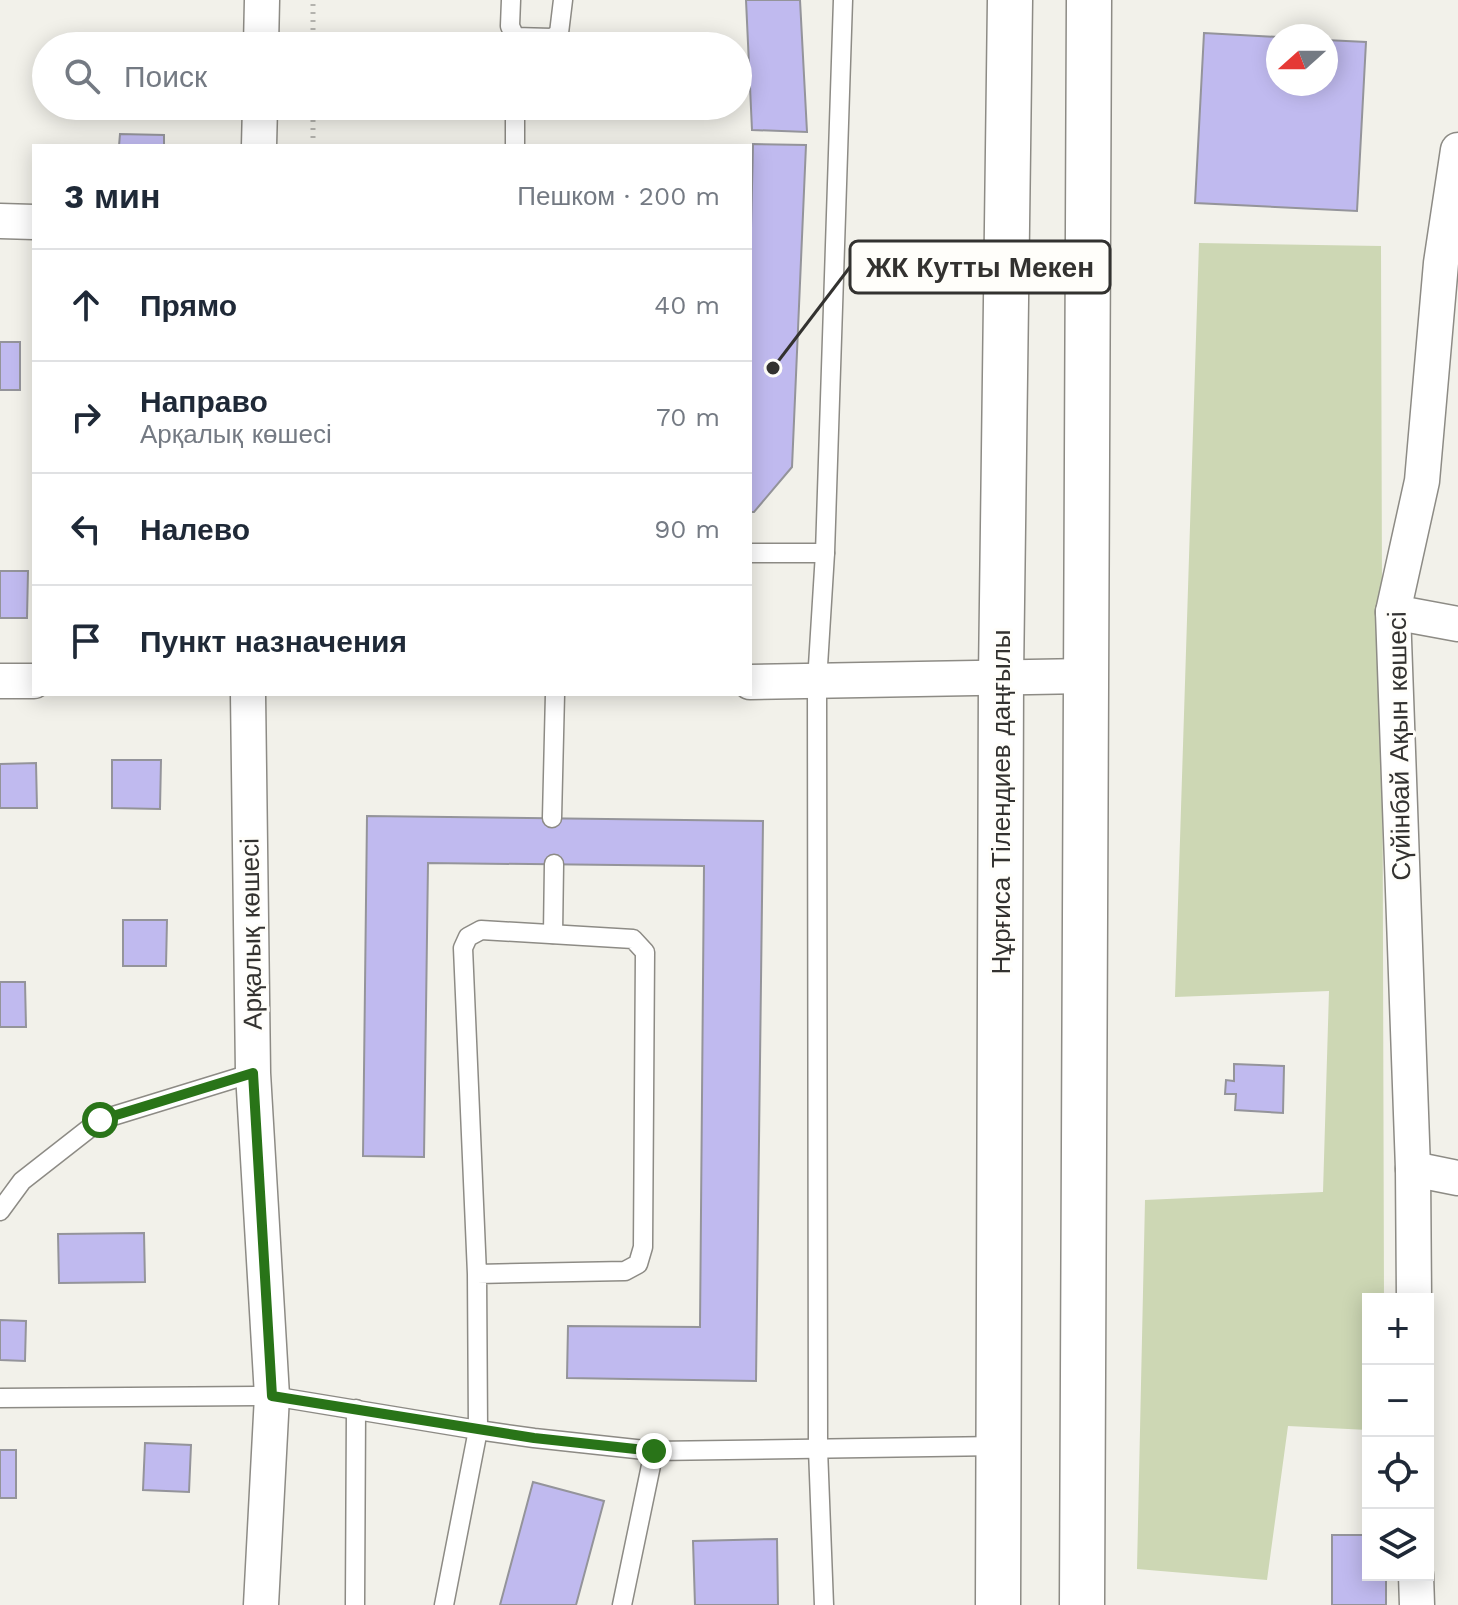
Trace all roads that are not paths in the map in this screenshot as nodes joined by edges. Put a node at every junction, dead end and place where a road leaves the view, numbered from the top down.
1 (262, 0) edge
2 (511, 0) edge
3 (563, 0) edge
4 (843, 0) edge
5 (1010, 0) edge
6 (1089, 0) edge
7 (261, 32) edge
8 (512, 32) edge
9 (559, 32) edge
10 (260, 120) edge
11 (515, 120) edge
12 (259, 144) edge
13 (515, 144) edge
14 (1458, 150) edge
15 (0, 221) edge
16 (32, 222) edge
17 (752, 553) edge
18 (825, 553) junction
19 (1393, 612) junction
20 (1458, 624) edge
21 (1086, 676) junction
22 (1001, 677) junction
23 (0, 681) edge
24 (32, 681) edge
25 (752, 682) edge
26 (817, 682) junction
27 (248, 696) edge
28 (555, 696) edge
29 (552, 818) dead end
30 (554, 864) dead end
31 (553, 934) junction
32 (253, 1073) junction
33 (1413, 1169) junction
34 (1458, 1178) edge
35 (0, 1211) edge
36 (477, 1274) junction
37 (1414, 1293) edge
38 (272, 1396) junction
39 (0, 1398) edge
40 (356, 1409) junction
41 (478, 1430) junction
42 (998, 1446) junction
43 (818, 1449) junction
44 (654, 1451) junction
45 (1416, 1581) edge
46 (261, 1605) edge
47 (355, 1605) edge
48 (444, 1605) edge
49 (622, 1605) edge
50 (824, 1605) edge
51 (998, 1605) edge
52 (1082, 1605) edge
53 (1417, 1605) edge

1 - 7 street
2 - 8 lane
3 - 9 lane
4 - 18 lane
5 - 22 main road, Нұрғиса Тілендиев даңғылы
6 - 21 main road
10 - 12 street
11 - 13 lane
14 - 19 street, Сүйінбай Ақын көшесі
15 - 16 street
17 - 18 lane
18 - 26 lane
19 - 20 street
19 - 33 street, Сүйінбай Ақын көшесі
21 - 22 street
21 - 52 main road
22 - 26 street
22 - 42 main road, Нұрғиса Тілендиев даңғылы
23 - 24 street
25 - 26 street
26 - 43 lane
27 - 32 street, Арқалық көшесі
28 - 29 lane
30 - 31 lane
31 - 36 lane
31 - 36 lane
32 - 35 lane
32 - 38 street, Арқалық көшесі
33 - 34 street
33 - 37 street, Сүйінбай Ақын көшесі
36 - 41 lane
38 - 39 lane
38 - 40 lane
38 - 46 street, Арқалық көшесі
40 - 41 lane
40 - 47 lane
41 - 44 lane
41 - 48 lane
42 - 43 lane
42 - 51 main road, Нұрғиса Тілендиев даңғылы
43 - 44 lane
43 - 50 lane
44 - 49 lane
45 - 53 street

